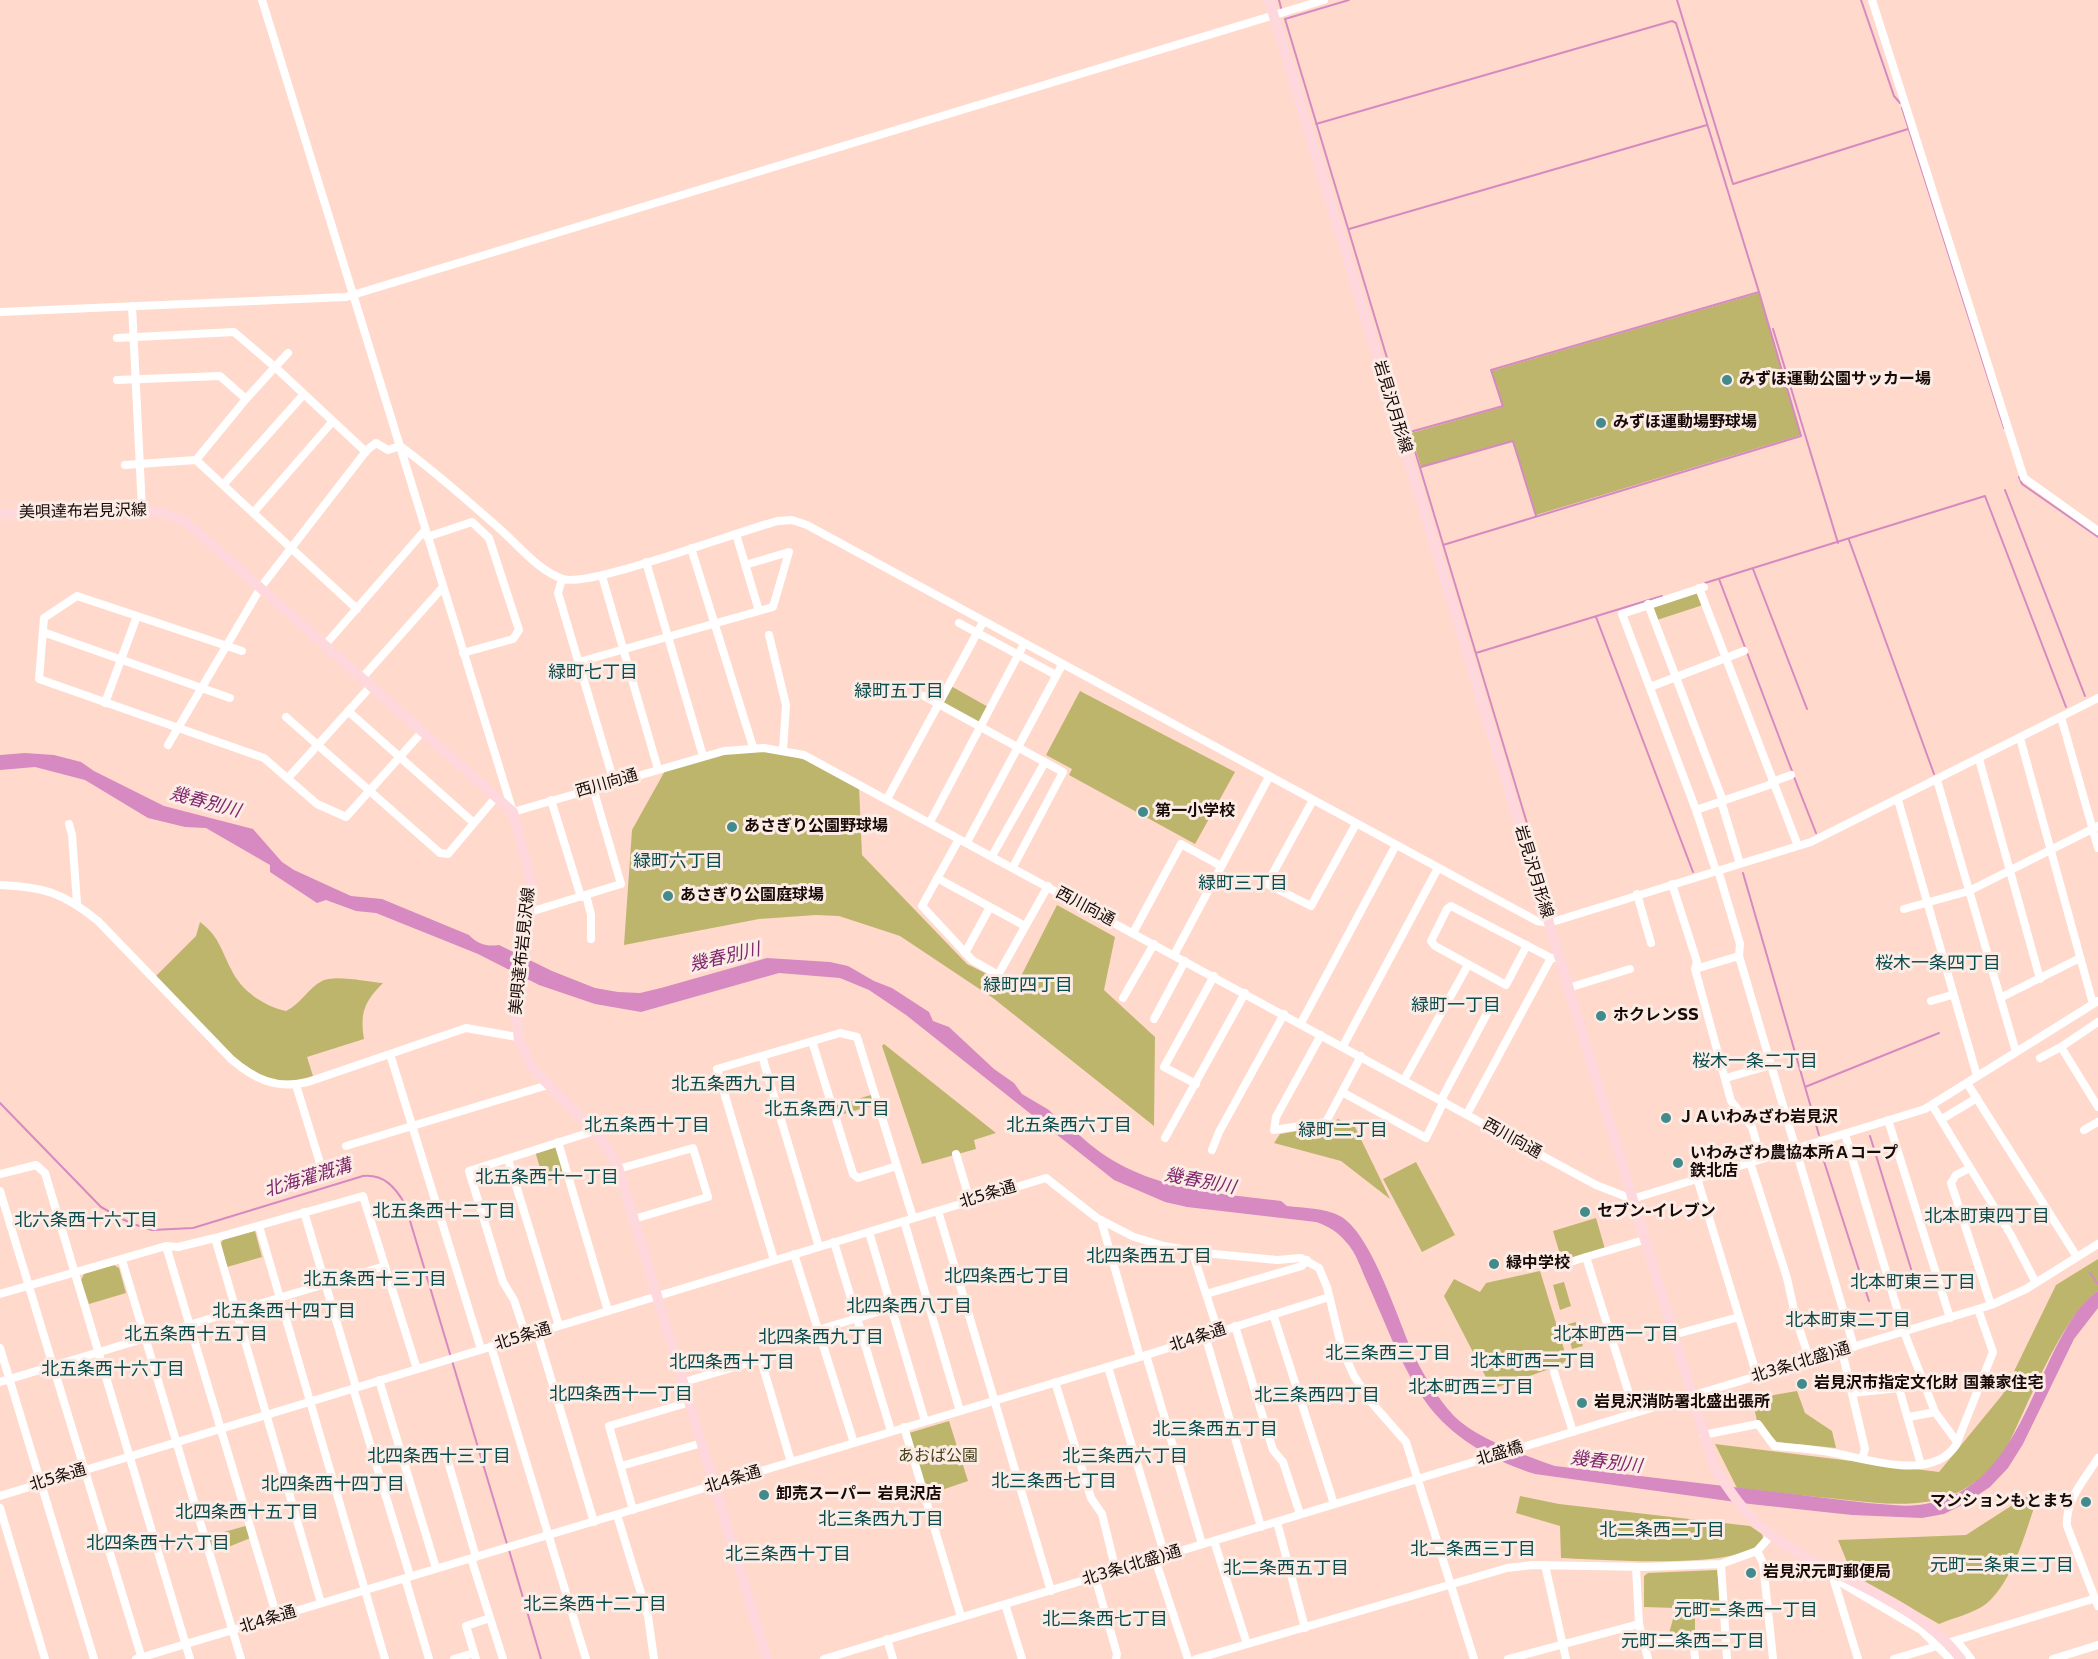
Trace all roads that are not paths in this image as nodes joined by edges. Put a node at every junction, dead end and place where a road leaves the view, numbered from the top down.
1 (262, 0) edge
2 (1269, 0) edge
3 (1324, 0) edge
4 (1872, 0) edge
5 (1274, 16) junction
6 (352, 296) junction
7 (132, 306) junction
8 (0, 312) edge
9 (117, 338) dead end
10 (134, 338) junction
11 (288, 353) dead end
12 (275, 367) junction
13 (136, 379) junction
14 (117, 380) dead end
15 (304, 394) junction
16 (246, 399) junction
17 (333, 421) junction
18 (400, 446) junction
19 (366, 452) junction
20 (196, 460) junction
21 (140, 464) junction
22 (125, 465) dead end
23 (223, 485) junction
24 (142, 508) junction
25 (253, 513) junction
26 (0, 514) edge
27 (2098, 531) edge
28 (426, 533) junction
29 (736, 534) junction
30 (291, 548) junction
31 (692, 548) junction
32 (645, 562) junction
33 (745, 565) junction
34 (602, 576) junction
35 (562, 579) junction
36 (261, 587) junction
37 (443, 587) junction
38 (1648, 604) junction
39 (357, 609) junction
40 (759, 611) junction
41 (137, 616) junction
42 (983, 622) junction
43 (959, 623) dead end
44 (715, 624) junction
45 (43, 632) junction
46 (977, 633) junction
47 (769, 635) dead end
48 (668, 637) junction
49 (1024, 644) junction
50 (325, 645) junction
51 (225, 646) junction
52 (624, 650) junction
53 (242, 651) dead end
54 (1744, 651) dead end
55 (463, 653) junction
56 (1018, 655) junction
57 (1726, 658) junction
58 (122, 659) junction
59 (579, 662) junction
60 (1062, 664) junction
61 (1056, 675) junction
62 (1675, 677) junction
63 (367, 682) junction
64 (202, 687) junction
65 (1650, 687) junction
66 (924, 696) dead end
67 (230, 698) dead end
68 (2098, 698) edge
69 (105, 703) junction
70 (939, 704) junction
71 (348, 711) junction
72 (286, 717) dead end
73 (2061, 717) junction
74 (980, 727) junction
75 (178, 728) junction
76 (422, 732) junction
77 (2020, 738) junction
78 (168, 745) dead end
79 (317, 746) junction
80 (753, 747) junction
81 (1018, 747) junction
82 (783, 750) junction
83 (400, 756) junction
84 (703, 756) junction
85 (1979, 759) junction
86 (1045, 762) junction
87 (658, 769) junction
88 (1791, 775) dead end
89 (1269, 777) junction
90 (288, 778) junction
91 (1937, 780) junction
92 (614, 782) junction
93 (1772, 783) junction
94 (593, 788) junction
95 (368, 791) junction
96 (496, 797) junction
97 (887, 799) junction
98 (551, 800) junction
99 (1313, 800) junction
100 (1898, 800) junction
101 (1722, 801) junction
102 (1696, 810) junction
103 (513, 812) junction
104 (930, 822) junction
105 (474, 823) junction
106 (69, 824) dead end
107 (1356, 824) junction
108 (2095, 827) edge
109 (963, 840) junction
110 (1396, 845) junction
111 (1798, 846) junction
112 (2098, 848) edge
113 (2051, 849) junction
114 (992, 856) junction
115 (1740, 864) junction
116 (1221, 866) junction
117 (1013, 867) junction
118 (1438, 868) junction
119 (1717, 871) junction
120 (2010, 871) junction
121 (937, 878) junction
122 (1672, 884) junction
123 (0, 885) edge
124 (1048, 886) junction
125 (1969, 891) junction
126 (1637, 894) junction
127 (583, 896) junction
128 (77, 903) junction
129 (1926, 903) junction
130 (990, 907) junction
131 (1904, 909) dead end
132 (530, 912) junction
133 (1549, 923) junction
134 (1025, 926) junction
135 (1133, 933) junction
136 (591, 939) dead end
137 (1651, 943) dead end
138 (1154, 944) junction
139 (1527, 945) junction
140 (965, 953) junction
141 (1174, 955) junction
142 (1739, 956) junction
143 (1555, 958) junction
144 (2080, 958) junction
145 (1185, 961) junction
146 (1468, 964) junction
147 (1630, 969) dead end
148 (1695, 969) junction
149 (1214, 976) junction
150 (2040, 979) junction
151 (1568, 988) junction
152 (1245, 993) junction
153 (1952, 995) junction
154 (1123, 998) dead end
155 (2000, 999) junction
156 (1930, 1001) dead end
157 (2096, 1002) edge
158 (1491, 1006) dead end
159 (1284, 1014) junction
160 (1154, 1019) dead end
161 (1301, 1023) junction
162 (2098, 1023) edge
163 (1321, 1035) junction
164 (517, 1037) junction
165 (812, 1041) junction
166 (1343, 1046) junction
167 (2061, 1047) junction
168 (2016, 1052) junction
169 (390, 1054) junction
170 (762, 1056) junction
171 (1361, 1056) junction
172 (2040, 1058) dead end
173 (1771, 1065) junction
174 (1977, 1076) junction
175 (1726, 1078) junction
176 (1404, 1080) junction
177 (1967, 1083) junction
178 (548, 1084) junction
179 (1196, 1084) junction
180 (296, 1085) junction
181 (1342, 1092) junction
182 (1977, 1098) junction
183 (1443, 1101) junction
184 (1932, 1105) junction
185 (2098, 1107) edge
186 (1467, 1114) junction
187 (1942, 1119) junction
188 (1888, 1120) junction
189 (2098, 1122) edge
190 (412, 1127) junction
191 (2084, 1130) dead end
192 (594, 1131) junction
193 (1845, 1134) junction
194 (1166, 1138) dead end
195 (558, 1142) junction
196 (345, 1146) dead end
197 (1796, 1148) junction
198 (1212, 1150) dead end
199 (956, 1154) dead end
200 (508, 1159) junction
201 (1761, 1159) junction
202 (1750, 1162) junction
203 (320, 1163) dead end
204 (897, 1166) junction
205 (1970, 1168) junction
206 (618, 1169) junction
207 (0, 1174) edge
208 (1697, 1179) junction
209 (0, 1191) edge
210 (1632, 1198) junction
211 (970, 1201) junction
212 (938, 1210) junction
213 (304, 1212) junction
214 (913, 1218) junction
215 (634, 1219) junction
216 (1101, 1220) junction
217 (904, 1221) junction
218 (259, 1226) junction
219 (869, 1232) junction
220 (215, 1238) junction
221 (1644, 1240) junction
222 (834, 1242) junction
223 (2098, 1244) edge
224 (166, 1246) junction
225 (819, 1247) junction
226 (1192, 1251) junction
227 (794, 1254) junction
228 (1586, 1257) junction
229 (2078, 1257) junction
230 (122, 1260) junction
231 (774, 1260) junction
232 (1307, 1260) junction
233 (1561, 1265) dead end
234 (385, 1266) junction
235 (74, 1272) junction
236 (2036, 1283) junction
237 (326, 1284) junction
238 (30, 1286) junction
239 (0, 1294) edge
240 (1206, 1294) junction
241 (658, 1296) junction
242 (1329, 1297) junction
243 (279, 1298) junction
244 (1991, 1305) junction
245 (891, 1308) junction
246 (1978, 1309) junction
247 (235, 1311) junction
248 (608, 1311) junction
249 (1273, 1314) junction
250 (1739, 1317) junction
251 (857, 1318) junction
252 (1950, 1318) junction
253 (189, 1325) junction
254 (559, 1326) junction
255 (1235, 1326) junction
256 (818, 1330) junction
257 (1218, 1331) junction
258 (537, 1332) junction
259 (1904, 1332) junction
260 (1205, 1335) junction
261 (1673, 1335) junction
262 (525, 1336) junction
263 (144, 1339) junction
264 (491, 1346) junction
265 (1854, 1347) junction
266 (0, 1348) edge
267 (481, 1349) junction
268 (1842, 1351) junction
269 (99, 1353) junction
270 (779, 1354) dead end
271 (1143, 1356) junction
272 (760, 1360) junction
273 (1810, 1360) junction
274 (54, 1366) junction
275 (1108, 1366) junction
276 (417, 1369) junction
277 (1554, 1372) dead end
278 (1757, 1376) junction
279 (10, 1379) junction
280 (379, 1380) junction
281 (0, 1382) edge
282 (684, 1382) junction
283 (1055, 1382) junction
284 (355, 1388) junction
285 (1852, 1393) junction
286 (1691, 1396) junction
287 (310, 1401) junction
288 (993, 1401) junction
289 (690, 1402) junction
290 (960, 1411) junction
291 (1935, 1412) junction
292 (1635, 1413) junction
293 (265, 1415) junction
294 (1909, 1417) junction
295 (924, 1421) junction
296 (904, 1427) junction
297 (221, 1428) junction
298 (891, 1431) junction
299 (1573, 1432) junction
300 (1561, 1436) joint
301 (1703, 1436) junction
302 (176, 1442) junction
303 (1957, 1442) junction
304 (702, 1443) junction
305 (854, 1443) junction
306 (130, 1456) junction
307 (447, 1458) dead end
308 (2098, 1458) edge
309 (1863, 1459) junction
310 (790, 1462) junction
311 (1921, 1465) junction
312 (621, 1466) junction
313 (86, 1470) junction
314 (1439, 1472) joint
315 (1419, 1478) junction
316 (41, 1484) junction
317 (714, 1485) junction
318 (0, 1496) edge
319 (1334, 1504) junction
320 (0, 1508) edge
321 (633, 1510) junction
322 (1300, 1514) junction
323 (616, 1515) junction
324 (594, 1522) junction
325 (1277, 1522) junction
326 (1261, 1527) junction
327 (1769, 1532) junction
328 (548, 1536) junction
329 (1214, 1541) junction
330 (1202, 1544) junction
331 (1757, 1551) junction
332 (1165, 1556) junction
333 (474, 1557) junction
334 (1155, 1559) junction
335 (1721, 1564) junction
336 (1545, 1565) junction
337 (1636, 1567) junction
338 (436, 1569) junction
339 (1116, 1571) junction
340 (1836, 1576) junction
341 (408, 1577) junction
342 (1095, 1577) junction
343 (1451, 1583) junction
344 (365, 1590) junction
345 (1051, 1591) junction
346 (2096, 1602) edge
347 (321, 1604) junction
348 (1005, 1604) junction
349 (277, 1617) junction
350 (961, 1617) junction
351 (490, 1618) junction
352 (1638, 1624) junction
353 (1305, 1628) junction
354 (232, 1630) junction
355 (887, 1640) junction
356 (1643, 1640) junction
357 (1957, 1641) junction
358 (1939, 1642) junction
359 (185, 1644) junction
360 (1247, 1644) junction
361 (1562, 1645) junction
362 (2098, 1645) edge
363 (475, 1656) edge
364 (1918, 1656) edge
365 (140, 1658) edge
366 (45, 1659) edge
367 (94, 1659) edge
368 (190, 1659) edge
369 (241, 1659) edge
370 (385, 1659) edge
371 (429, 1659) edge
372 (454, 1659) edge
373 (503, 1659) edge
374 (586, 1659) edge
375 (654, 1659) edge
376 (766, 1659) edge
377 (824, 1659) edge
378 (893, 1659) edge
379 (1022, 1659) edge
380 (1116, 1659) edge
381 (1188, 1659) edge
382 (1196, 1659) edge
383 (1474, 1659) edge
384 (1508, 1659) edge
385 (1566, 1659) edge
386 (1648, 1659) edge
387 (1695, 1659) edge
388 (1727, 1659) edge
389 (1773, 1659) edge
390 (1858, 1659) edge
391 (1894, 1659) edge
392 (1950, 1659) edge
393 (1961, 1659) edge
394 (1971, 1659) edge
395 (2053, 1659) edge

1 - 6 street
2 - 5 main road, 岩見沢月形線
3 - 5 street
4 - 27 street
5 - 6 street
5 - 133 main road, 岩見沢月形線
6 - 7 street
6 - 18 street
7 - 8 street
7 - 10 street
9 - 10 street
10 - 12 street
10 - 13 street
11 - 12 street
12 - 15 street
12 - 16 street
13 - 14 street
13 - 16 street
13 - 21 street
15 - 17 street
15 - 23 street
16 - 20 street
17 - 19 street
17 - 25 street
18 - 19 street
18 - 28 street
18 - 35 street
19 - 30 street
20 - 21 street
20 - 23 street
21 - 22 street
21 - 24 street
23 - 25 street
24 - 26 main road, 美唄達布岩見沢線
24 - 36 main road, 美唄達布岩見沢線
25 - 30 street
28 - 37 street
28 - 39 street
28 - 55 street
29 - 31 street
29 - 33 street
29 - 42 street
30 - 36 street
30 - 39 street
31 - 32 street
31 - 44 street
32 - 34 street
32 - 48 street
33 - 40 street
33 - 40 street
34 - 35 street
34 - 52 street
35 - 59 street
36 - 50 main road, 美唄達布岩見沢線
36 - 51 street
37 - 55 street
37 - 63 street
38 - 57 street
38 - 62 street
38 - 65 street
39 - 50 street
40 - 44 street
41 - 45 street
41 - 51 street
41 - 58 street
42 - 46 street
42 - 49 street
43 - 46 street
44 - 48 street
44 - 80 street
45 - 58 street
45 - 69 street
46 - 56 street
46 - 70 street
47 - 82 street
48 - 52 street
48 - 84 street
49 - 56 street
49 - 60 street
50 - 63 main road, 美唄達布岩見沢線
51 - 53 street
51 - 64 street
52 - 59 street
52 - 87 street
54 - 57 street
55 - 103 street
56 - 61 street
56 - 74 street
57 - 62 street
57 - 93 street
58 - 64 street
58 - 69 street
59 - 92 street
60 - 61 street
60 - 89 street
61 - 81 street
62 - 65 street
62 - 101 street
63 - 71 street
63 - 76 main road, 美唄達布岩見沢線
64 - 67 street
64 - 75 street
65 - 102 street
66 - 70 street
68 - 73 street
69 - 75 street
70 - 74 street
70 - 97 street
71 - 79 street
71 - 83 street
72 - 79 street
73 - 77 street
73 - 108 street
74 - 81 street
74 - 104 street
75 - 78 street
75 - 90 street
76 - 83 street
76 - 96 main road, 美唄達布岩見沢線
77 - 85 street
77 - 113 street
79 - 90 street
79 - 95 street
80 - 82 street, 西川向通
80 - 84 street, 西川向通
81 - 86 street
81 - 109 street
82 - 97 street, 西川向通
83 - 95 street
83 - 105 street
84 - 87 street, 西川向通
85 - 91 street
85 - 120 street
86 - 114 street
86 - 117 street
87 - 92 street, 西川向通
88 - 93 street
89 - 99 street
89 - 116 street
90 - 95 street
91 - 100 street
91 - 125 street
92 - 94 street, 西川向通
93 - 101 street
93 - 111 street
94 - 98 street, 西川向通
94 - 127 street
95 - 105 street
96 - 103 main road, 美唄達布岩見沢線
96 - 105 street
97 - 104 street, 西川向通
98 - 103 street, 西川向通
98 - 127 street
99 - 107 street
99 - 107 street
100 - 111 street
100 - 129 street
101 - 102 street
101 - 115 street
102 - 119 street
103 - 132 main road, 美唄達布岩見沢線
104 - 109 street, 西川向通
106 - 128 street
107 - 110 street
108 - 112 street
108 - 113 street
109 - 114 street, 西川向通
109 - 121 street
110 - 118 street
110 - 161 street
111 - 115 street
113 - 120 street
113 - 144 street
114 - 117 street, 西川向通
115 - 119 street
116 - 135 street
116 - 141 street
117 - 124 street, 西川向通
118 - 133 street
118 - 166 street
119 - 122 street
119 - 142 street
120 - 125 street
120 - 150 street
121 - 130 street
121 - 140 street
122 - 126 street
122 - 148 street
123 - 128 street
124 - 134 street
124 - 135 street, 西川向通
125 - 129 street
125 - 155 street
126 - 133 street
126 - 137 street
127 - 132 street
127 - 136 street
128 - 180 street
129 - 131 street
129 - 153 street
130 - 134 street
130 - 140 street
132 - 164 main road, 美唄達布岩見沢線
133 - 143 main road, 岩見沢月形線
134 - 140 street
135 - 138 street, 西川向通
138 - 141 street, 西川向通
138 - 154 street
139 - 143 street
139 - 146 street
139 - 146 street
141 - 145 street, 西川向通
142 - 148 street
142 - 173 street
143 - 151 main road, 岩見沢月形線
143 - 186 street
144 - 150 street
144 - 157 street
145 - 149 street, 西川向通
145 - 160 street
146 - 176 street
147 - 151 street
148 - 175 street
149 - 152 street, 西川向通
149 - 179 street
150 - 155 street
151 - 210 main road, 岩見沢月形線
152 - 159 street, 西川向通
152 - 179 street
153 - 156 street
153 - 174 street
155 - 168 street
157 - 168 street
158 - 183 street
159 - 161 street, 西川向通
159 - 198 street
161 - 163 street, 西川向通
162 - 167 street
163 - 166 street, 西川向通
163 - 181 street
164 - 169 street
164 - 178 main road, 美唄達布岩見沢線
165 - 170 street
165 - 204 street
165 - 204 street
166 - 171 street, 西川向通
167 - 172 street
167 - 185 street
168 - 174 street
169 - 180 street
169 - 190 street
170 - 225 street
170 - 231 street
171 - 176 street, 西川向通
171 - 181 street
173 - 175 street
173 - 197 street
174 - 177 street
175 - 201 street
176 - 183 street, 西川向通
177 - 182 street
177 - 184 street
178 - 190 street
178 - 192 main road, 美唄達布岩見沢線
179 - 194 street
180 - 203 street
181 - 183 street
182 - 187 street
182 - 229 street
183 - 186 street, 西川向通
184 - 187 street
184 - 188 street
186 - 210 street, 西川向通
187 - 205 street
188 - 193 street
188 - 252 street
189 - 191 street
190 - 196 street
190 - 267 street
192 - 195 street
192 - 206 main road, 美唄達布岩見沢線
193 - 197 street
193 - 259 street
195 - 200 street
195 - 248 street
197 - 201 street
197 - 265 street
199 - 211 street
200 - 254 street
200 - 262 street
201 - 202 street
202 - 208 street
202 - 273 street
204 - 214 street
205 - 236 street
205 - 244 street
206 - 215 main road, 美唄達布岩見沢線
206 - 215 street
207 - 235 street
208 - 210 street
208 - 250 street
209 - 238 street
210 - 221 main road, 岩見沢月形線
211 - 212 street, 北5条通
211 - 216 street, 北5条通
212 - 214 street, 北5条通
212 - 288 street
213 - 218 street
213 - 234 street
213 - 237 street
214 - 217 street, 北5条通
215 - 241 main road, 美唄達布岩見沢線
216 - 226 street
216 - 271 street
217 - 219 street, 北5条通
217 - 290 street
218 - 220 street
218 - 243 street
219 - 222 street, 北5条通
219 - 245 street
220 - 224 street
220 - 247 street
221 - 228 street
221 - 261 main road, 岩見沢月形線
222 - 225 street, 北5条通
222 - 251 street
223 - 229 street, 北3条(北盛)通
224 - 230 street
224 - 253 street
225 - 227 street, 北5条通
226 - 232 street
226 - 240 street
227 - 231 street, 北5条通
227 - 256 street
228 - 233 street
228 - 292 street
229 - 236 street, 北3条(北盛)通
230 - 235 street
230 - 263 street
231 - 241 street, 北5条通
232 - 240 street
232 - 242 street
234 - 237 street
234 - 276 street
235 - 238 street
235 - 269 street
236 - 244 street, 北3条(北盛)通
237 - 243 street
237 - 284 street
238 - 239 street
238 - 274 street
240 - 257 street
241 - 248 street, 北5条通
241 - 282 main road, 美唄達布岩見沢線
242 - 249 street, 北4条通
242 - 315 street
243 - 247 street
243 - 287 street
244 - 246 street, 北3条(北盛)通
245 - 251 street
245 - 295 street
246 - 252 street, 北3条(北盛)通
246 - 303 street
247 - 253 street
247 - 293 street
248 - 254 street, 北5条通
249 - 255 street, 北4条通
249 - 319 street
250 - 261 street
250 - 278 street
251 - 256 street
251 - 298 street
252 - 259 street, 北3条(北盛)通
253 - 263 street
253 - 297 street
254 - 258 street, 北5条通
255 - 257 street, 北4条通
255 - 322 street
256 - 305 street
257 - 260 street, 北4条通
258 - 262 street, 北5条通
258 - 324 street
259 - 265 street, 北3条(北盛)通
259 - 291 street
260 - 271 street, 北4条通
260 - 326 street
261 - 286 main road, 岩見沢月形線
262 - 264 street, 北5条通
263 - 269 street
263 - 302 street
264 - 267 street, 北5条通
264 - 328 street
265 - 268 street, 北3条(北盛)通
266 - 279 street
267 - 276 street, 北5条通
268 - 273 street, 北3条(北盛)通
268 - 285 street
269 - 274 street
269 - 306 street
270 - 272 street
271 - 275 street, 北4条通
271 - 330 street
272 - 282 street
272 - 310 street
273 - 278 street, 北3条(北盛)通
274 - 279 street
274 - 313 street
275 - 283 street, 北4条通
275 - 332 street
276 - 280 street, 北5条通
277 - 299 street
278 - 286 street, 北3条(北盛)通
279 - 281 street
279 - 316 street
280 - 284 street, 北5条通
280 - 338 street
282 - 289 main road, 美唄達布岩見沢線
283 - 288 street, 北4条通
283 - 339 street
284 - 287 street, 北5条通
284 - 341 street
285 - 294 street
285 - 309 street
286 - 292 street, 北3条(北盛)通
286 - 301 main road, 岩見沢月形線
287 - 293 street, 北5条通
287 - 344 street
288 - 290 street, 北4条通
288 - 345 street
289 - 304 main road, 美唄達布岩見沢線
289 - 312 street
290 - 295 street, 北4条通
291 - 294 street
291 - 303 street
292 - 299 street, 北3条(北盛)通
293 - 297 street, 北5条通
293 - 347 street
294 - 311 street
295 - 296 street, 北4条通
296 - 298 street, 北4条通
296 - 350 street
297 - 302 street, 北5条通
297 - 349 street
298 - 305 street, 北4条通
299 - 300 street, 北3条(北盛)通
300 - 314 street, 北盛橋
301 - 309 street
301 - 327 main road, 岩見沢月形線
302 - 306 street, 北5条通
302 - 354 street
303 - 311 street
304 - 312 street
304 - 317 main road, 美唄達布岩見沢線
305 - 310 street, 北4条通
306 - 313 street, 北5条通
306 - 359 street
307 - 333 street
308 - 346 street
309 - 311 street
310 - 317 street, 北4条通
312 - 321 street
313 - 316 street, 北5条通
313 - 365 street
314 - 315 street, 北3条(北盛)通
315 - 319 street, 北3条(北盛)通
315 - 343 street
316 - 318 street, 北5条通
316 - 367 street
317 - 321 street, 北4条通
317 - 376 main road, 美唄達布岩見沢線
319 - 322 street, 北3条(北盛)通
320 - 366 street
321 - 323 street, 北4条通
322 - 325 street, 北3条(北盛)通
323 - 324 street, 北4条通
323 - 375 street
324 - 328 street, 北4条通
325 - 326 street, 北3条(北盛)通
325 - 353 street
326 - 329 street, 北3条(北盛)通
327 - 331 street
327 - 340 main road, 岩見沢月形線
328 - 333 street, 北4条通
328 - 374 street
329 - 330 street, 北3条(北盛)通
329 - 360 street
330 - 332 street, 北3条(北盛)通
331 - 335 street
331 - 389 street
332 - 334 street, 北3条(北盛)通
333 - 338 street, 北4条通
333 - 351 street
334 - 339 street, 北3条(北盛)通
334 - 381 street
335 - 337 street
335 - 388 street
336 - 337 street
336 - 343 street
336 - 361 street
337 - 352 street
338 - 341 street, 北4条通
339 - 342 street, 北3条(北盛)通
340 - 358 main road, 岩見沢月形線
340 - 390 street
341 - 344 street, 北4条通
341 - 371 street
342 - 345 street, 北3条(北盛)通
342 - 380 street
343 - 353 street
343 - 383 street
344 - 347 street, 北4条通
344 - 370 street
345 - 348 street, 北3条(北盛)通
346 - 357 street
347 - 349 street, 北4条通
348 - 350 street, 北3条(北盛)通
348 - 379 street
349 - 354 street, 北4条通
350 - 355 street, 北3条(北盛)通
351 - 363 street
351 - 373 street
352 - 356 street
352 - 361 street
353 - 360 street
354 - 359 street, 北4条通
354 - 369 street
355 - 377 street, 北3条(北盛)通
355 - 378 street
356 - 386 street
356 - 387 street
357 - 358 street
357 - 394 street
358 - 364 street
358 - 392 street
358 - 393 main road, 岩見沢月形線
359 - 365 street, 北4条通
359 - 368 street
360 - 382 street
361 - 384 street
361 - 385 street
362 - 395 street
363 - 372 street
364 - 391 street

